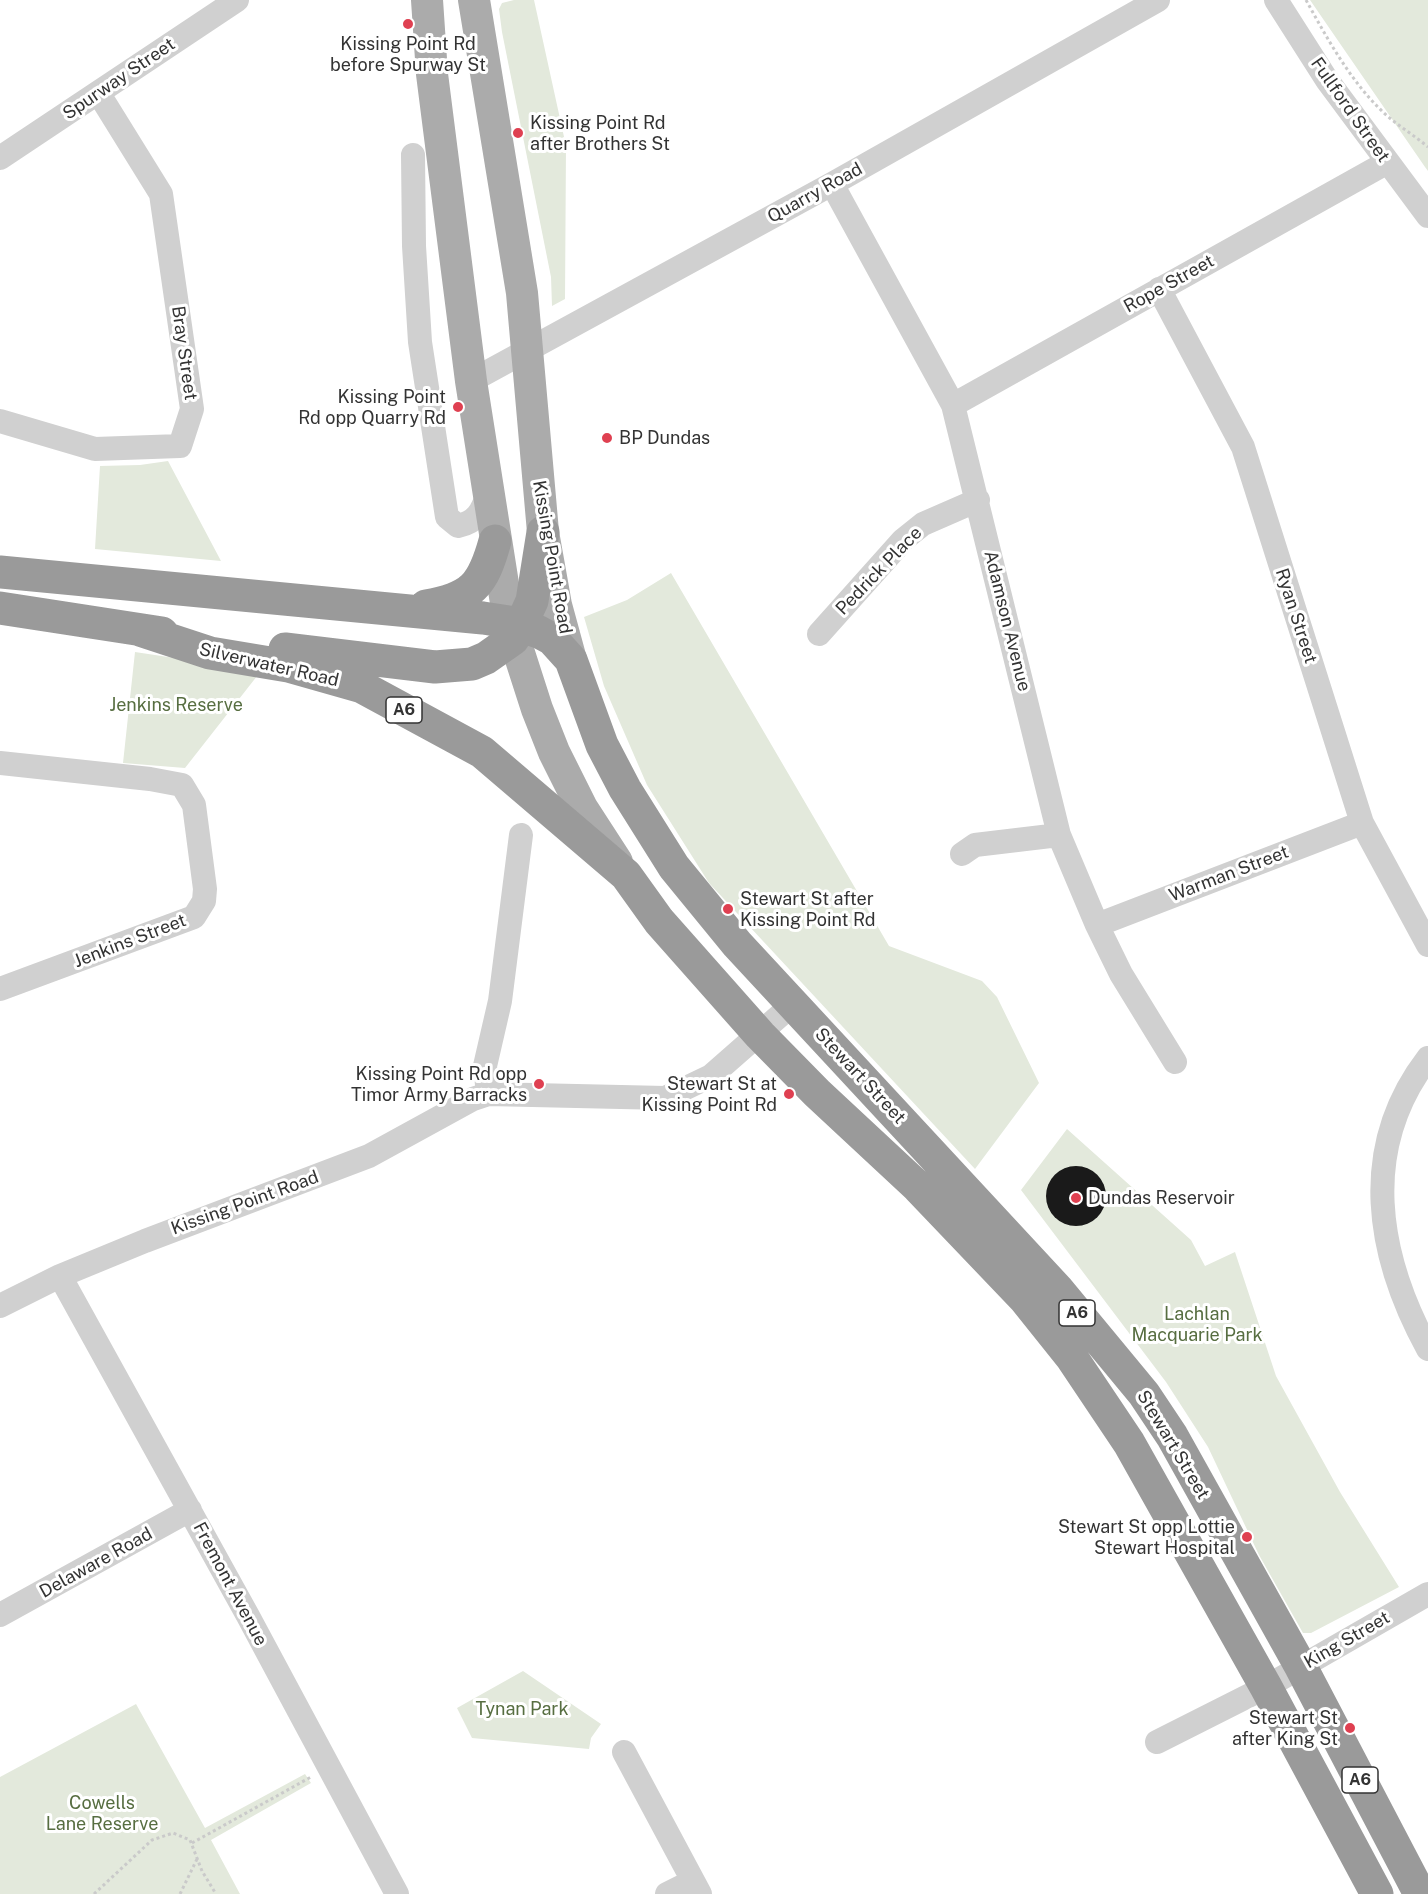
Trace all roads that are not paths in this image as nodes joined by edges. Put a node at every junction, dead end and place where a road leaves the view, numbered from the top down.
1 (237, 0) edge
2 (427, 0) edge
3 (1158, 0) edge
4 (1276, 0) edge
5 (479, 8) edge
6 (99, 94) junction
7 (413, 155) dead end
8 (0, 158) edge
9 (1386, 163) junction
10 (832, 184) junction
11 (1428, 216) edge
12 (454, 239) junction
13 (414, 244) junction
14 (1159, 289) junction
15 (529, 351) junction
16 (471, 381) junction
17 (953, 405) junction
18 (0, 421) edge
19 (488, 494) junction
20 (978, 500) junction
21 (543, 532) junction
22 (495, 541) junction
23 (0, 572) edge
24 (0, 608) edge
25 (403, 610) junction
26 (515, 628) junction
27 (140, 630) junction
28 (819, 634) dead end
29 (571, 660) junction
30 (0, 763) edge
31 (1362, 823) junction
32 (521, 835) dead end
33 (1059, 835) junction
34 (963, 854) dead end
35 (626, 875) junction
36 (1097, 925) junction
37 (1428, 945) edge
38 (0, 989) edge
39 (793, 1004) junction
40 (760, 1035) junction
41 (1428, 1058) edge
42 (1174, 1062) dead end
43 (488, 1094) junction
44 (60, 1276) junction
45 (0, 1306) edge
46 (1428, 1349) edge
47 (190, 1510) junction
48 (1428, 1594) edge
49 (0, 1616) edge
50 (1301, 1666) junction
51 (1266, 1687) junction
52 (1157, 1742) dead end
53 (624, 1752) dead end
54 (696, 1887) edge
55 (397, 1894) edge
56 (667, 1894) edge
57 (1377, 1894) edge
58 (1420, 1894) edge

1 - 6 street, Spurway Street
2 - 12 main road
3 - 10 street, Quarry Road
4 - 9 street, Fullford Street
5 - 15 main road, Kissing Point Road
6 - 8 street, Spurway Street
6 - 18 street, Bray Street
7 - 13 street
9 - 11 street, Fullford Street
9 - 14 street, Rope Street
10 - 15 street, Quarry Road
10 - 17 street, Adamson Avenue
12 - 13 street
12 - 16 main road
13 - 19 street
14 - 17 street, Rope Street
14 - 31 street, Ryan Street
15 - 16 street, Quarry Road
15 - 21 main road, Kissing Point Road
16 - 19 main road
17 - 20 street, Adamson Avenue
19 - 22 main road
20 - 28 street, Pedrick Place
20 - 33 street, Adamson Avenue
21 - 26 highway
21 - 29 main road, Kissing Point Road
22 - 25 highway
22 - 26 main road
23 - 25 highway, A6
24 - 27 highway, Silverwater Road / A6
25 - 26 highway, A6
26 - 27 highway, Silverwater Road / A6
26 - 29 highway, A6
26 - 35 main road
27 - 35 highway, Silverwater Road / A6
29 - 39 highway, Kissing Point Road / A6
30 - 38 street, Jenkins Street
31 - 36 street, Warman Street
31 - 37 street, Ryan Street
32 - 43 street
33 - 34 street
33 - 36 street, Adamson Avenue
35 - 40 highway, A6
36 - 42 street, Adamson Avenue
39 - 40 street, Kissing Point Road
39 - 50 highway, Stewart Street / A6
40 - 43 street, Kissing Point Road
40 - 51 highway, Stewart Street / A6
41 - 46 street
43 - 44 street, Kissing Point Road
44 - 45 street, Kissing Point Road
44 - 47 street, Fremont Avenue
47 - 49 street, Delaware Road
47 - 55 street, Fremont Avenue
48 - 50 street, King Street
50 - 51 street, King Street
50 - 58 highway, Stewart Street / A6
51 - 52 street, King Street
51 - 57 highway, Stewart Street / A6
53 - 54 street
54 - 56 street

